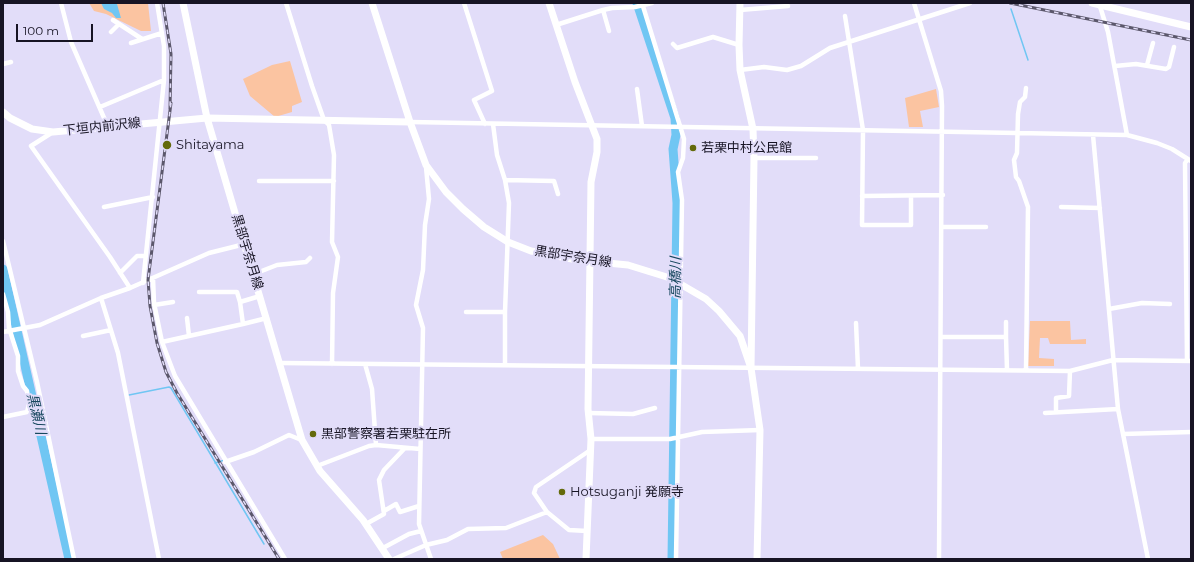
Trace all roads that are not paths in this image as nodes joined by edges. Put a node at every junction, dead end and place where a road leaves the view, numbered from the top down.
1 (61, 3) edge
2 (157, 3) edge
3 (183, 3) edge
4 (286, 3) edge
5 (372, 3) edge
6 (464, 3) edge
7 (549, 3) edge
8 (652, 3) edge
9 (914, 3) edge
10 (970, 3) edge
11 (1096, 3) edge
12 (642, 4) edge
13 (788, 6) dead end
14 (740, 7) edge
15 (604, 10) junction
16 (845, 16) dead end
17 (919, 19) junction
18 (113, 20) dead end
19 (119, 24) junction
20 (556, 25) junction
21 (1191, 27) edge
22 (609, 31) dead end
23 (111, 32) dead end
24 (162, 34) junction
25 (142, 39) junction
26 (849, 42) junction
27 (131, 43) dead end
28 (1154, 43) dead end
29 (673, 44) dead end
30 (739, 45) junction
31 (1174, 47) dead end
32 (11, 62) dead end
33 (3, 64) edge
34 (1147, 65) junction
35 (1115, 66) junction
36 (740, 70) junction
37 (164, 80) junction
38 (1026, 88) dead end
39 (637, 90) dead end
40 (100, 107) junction
41 (3, 112) edge
42 (207, 118) junction
43 (324, 120) junction
44 (161, 122) junction
45 (410, 122) junction
46 (486, 124) junction
47 (493, 124) junction
48 (592, 125) junction
49 (108, 126) junction
50 (642, 126) junction
51 (680, 126) junction
52 (752, 129) junction
53 (863, 130) junction
54 (943, 130) junction
55 (53, 132) junction
56 (1017, 133) junction
57 (1093, 135) junction
58 (1127, 135) junction
59 (754, 158) junction
60 (816, 158) dead end
61 (1189, 160) edge
62 (426, 164) junction
63 (505, 180) junction
64 (259, 181) dead end
65 (334, 181) junction
66 (558, 194) dead end
67 (943, 195) junction
68 (862, 196) junction
69 (911, 196) junction
70 (152, 197) junction
71 (104, 207) dead end
72 (1061, 207) dead end
73 (1100, 208) junction
74 (942, 227) junction
75 (986, 227) dead end
76 (3, 241) edge
77 (508, 242) junction
78 (245, 244) junction
79 (146, 256) junction
80 (310, 258) dead end
81 (590, 261) junction
82 (120, 273) junction
83 (254, 274) junction
84 (153, 278) junction
85 (143, 283) junction
86 (680, 283) junction
87 (130, 288) junction
88 (198, 292) dead end
89 (3, 294) edge
90 (260, 296) junction
91 (101, 298) junction
92 (172, 302) dead end
93 (240, 302) junction
94 (1170, 304) dead end
95 (154, 305) junction
96 (1109, 309) junction
97 (466, 312) dead end
98 (505, 312) junction
99 (187, 318) dead end
100 (267, 318) junction
101 (1006, 322) dead end
102 (856, 323) dead end
103 (243, 324) junction
104 (23, 329) junction
105 (111, 330) junction
106 (11, 331) junction
107 (3, 332) edge
108 (83, 336) dead end
109 (189, 336) junction
110 (941, 337) junction
111 (1006, 337) junction
112 (162, 342) junction
113 (1113, 360) junction
114 (1189, 361) edge
115 (280, 363) junction
116 (332, 364) junction
117 (365, 364) junction
118 (421, 365) junction
119 (505, 366) junction
120 (588, 366) junction
121 (679, 367) junction
122 (751, 368) junction
123 (858, 369) junction
124 (942, 370) junction
125 (1006, 370) junction
126 (1026, 370) junction
127 (1070, 371) junction
128 (655, 408) dead end
129 (1118, 409) junction
130 (1056, 412) junction
131 (588, 413) junction
132 (1045, 413) dead end
133 (3, 417) edge
134 (760, 430) junction
135 (1191, 432) edge
136 (1123, 434) junction
137 (302, 438) junction
138 (678, 438) junction
139 (590, 439) junction
140 (376, 445) junction
141 (405, 448) junction
142 (420, 449) junction
143 (590, 451) junction
144 (225, 462) junction
145 (317, 466) junction
146 (419, 506) junction
147 (384, 511) junction
148 (547, 512) junction
149 (366, 524) junction
150 (587, 530) junction
151 (421, 531) junction
152 (426, 545) junction
153 (383, 548) junction
154 (74, 559) edge
155 (159, 559) edge
156 (285, 559) edge
157 (389, 559) edge
158 (394, 559) edge
159 (431, 559) edge
160 (586, 559) edge
161 (676, 559) edge
162 (757, 559) edge
163 (939, 559) edge
164 (1148, 559) edge

1 - 40 street
2 - 24 street
3 - 42 main road, 黒部宇奈月線
4 - 43 street
5 - 45 main road, 黒部宇奈月線
6 - 46 street
7 - 20 main road
8 - 12 street
9 - 17 street
10 - 17 street
11 - 21 main road
11 - 35 street
12 - 15 street
12 - 51 street
13 - 14 street
14 - 30 main road
15 - 20 street
15 - 22 street
16 - 26 street
17 - 26 street
17 - 54 street
18 - 19 street
19 - 23 street
19 - 25 street
20 - 48 main road
24 - 25 street
24 - 37 street
25 - 27 street
26 - 36 street
26 - 53 street
28 - 34 street
29 - 30 street
30 - 36 main road
31 - 34 street
32 - 33 street
34 - 35 street
35 - 58 street
36 - 52 main road
37 - 40 street
37 - 44 street
38 - 56 street
39 - 50 street
40 - 49 street
41 - 55 main road, 下垣内前沢線
42 - 43 main road
42 - 44 main road, 下垣内前沢線
42 - 78 main road, 黒部宇奈月線
43 - 45 main road
43 - 65 street
44 - 49 main road, 下垣内前沢線
44 - 70 street
45 - 46 street
45 - 62 main road, 黒部宇奈月線
46 - 47 street
47 - 48 street
47 - 63 street
48 - 50 street
48 - 81 main road
49 - 55 main road, 下垣内前沢線
50 - 51 street
51 - 52 street
51 - 86 street
52 - 53 street
52 - 59 main road
53 - 54 street
53 - 68 street
54 - 56 street
54 - 67 street
55 - 82 street
56 - 57 street
56 - 126 street
57 - 58 street
57 - 73 street
58 - 61 street
59 - 60 street
59 - 122 main road
61 - 114 street
62 - 77 main road, 黒部宇奈月線
62 - 118 street
63 - 66 street
63 - 77 street
64 - 65 street
65 - 116 street
67 - 69 street
67 - 74 street
68 - 69 street
68 - 69 street
70 - 71 street
70 - 79 street
72 - 73 street
73 - 96 street
74 - 75 street
74 - 110 street
76 - 104 street
77 - 81 main road, 黒部宇奈月線
77 - 98 street
78 - 83 main road, 黒部宇奈月線
78 - 84 street
79 - 82 street
79 - 85 street
80 - 83 street
81 - 86 main road, 黒部宇奈月線
81 - 120 main road
82 - 87 street
83 - 90 main road, 黒部宇奈月線
84 - 85 street
84 - 95 street
85 - 87 street
86 - 121 street
86 - 122 main road, 黒部宇奈月線
87 - 91 street
88 - 93 street
89 - 106 street
90 - 93 street
90 - 100 main road, 黒部宇奈月線
91 - 104 street
91 - 105 street
92 - 95 street
93 - 103 street
94 - 96 street
95 - 112 street
96 - 113 street
97 - 98 street
98 - 119 street
99 - 109 street
100 - 103 street
100 - 115 main road, 黒部宇奈月線
101 - 111 street
102 - 123 street
103 - 109 street
104 - 106 street
104 - 154 street
105 - 108 street
105 - 155 street
106 - 107 street
106 - 133 street
109 - 112 street
110 - 111 street
110 - 124 street
111 - 125 street
112 - 144 street
113 - 114 street
113 - 127 street
113 - 129 street
115 - 116 street
115 - 137 main road, 黒部宇奈月線
116 - 117 street
117 - 118 street
117 - 140 street
118 - 119 street
118 - 142 street
119 - 120 street
120 - 121 street
120 - 131 main road
121 - 122 street
121 - 138 street
122 - 123 street
122 - 134 main road
123 - 124 street
124 - 125 street
124 - 163 street
125 - 126 street
126 - 127 street
127 - 130 street
128 - 131 street
129 - 130 street
129 - 136 street
130 - 132 street
131 - 139 main road
134 - 138 street
134 - 162 main road
135 - 136 street
136 - 164 street
137 - 144 street
137 - 145 main road, 黒部宇奈月線
138 - 139 street
138 - 161 street
139 - 143 main road
140 - 141 street
140 - 145 street
141 - 142 street
141 - 147 street
142 - 146 street
143 - 148 street
143 - 150 main road
144 - 156 street
145 - 149 main road, 黒部宇奈月線
146 - 147 street
146 - 151 street
147 - 149 street
148 - 150 street
148 - 152 street
149 - 153 main road, 黒部宇奈月線
150 - 160 main road
151 - 152 street
151 - 153 street
152 - 158 street
152 - 159 street
153 - 157 main road, 黒部宇奈月線

